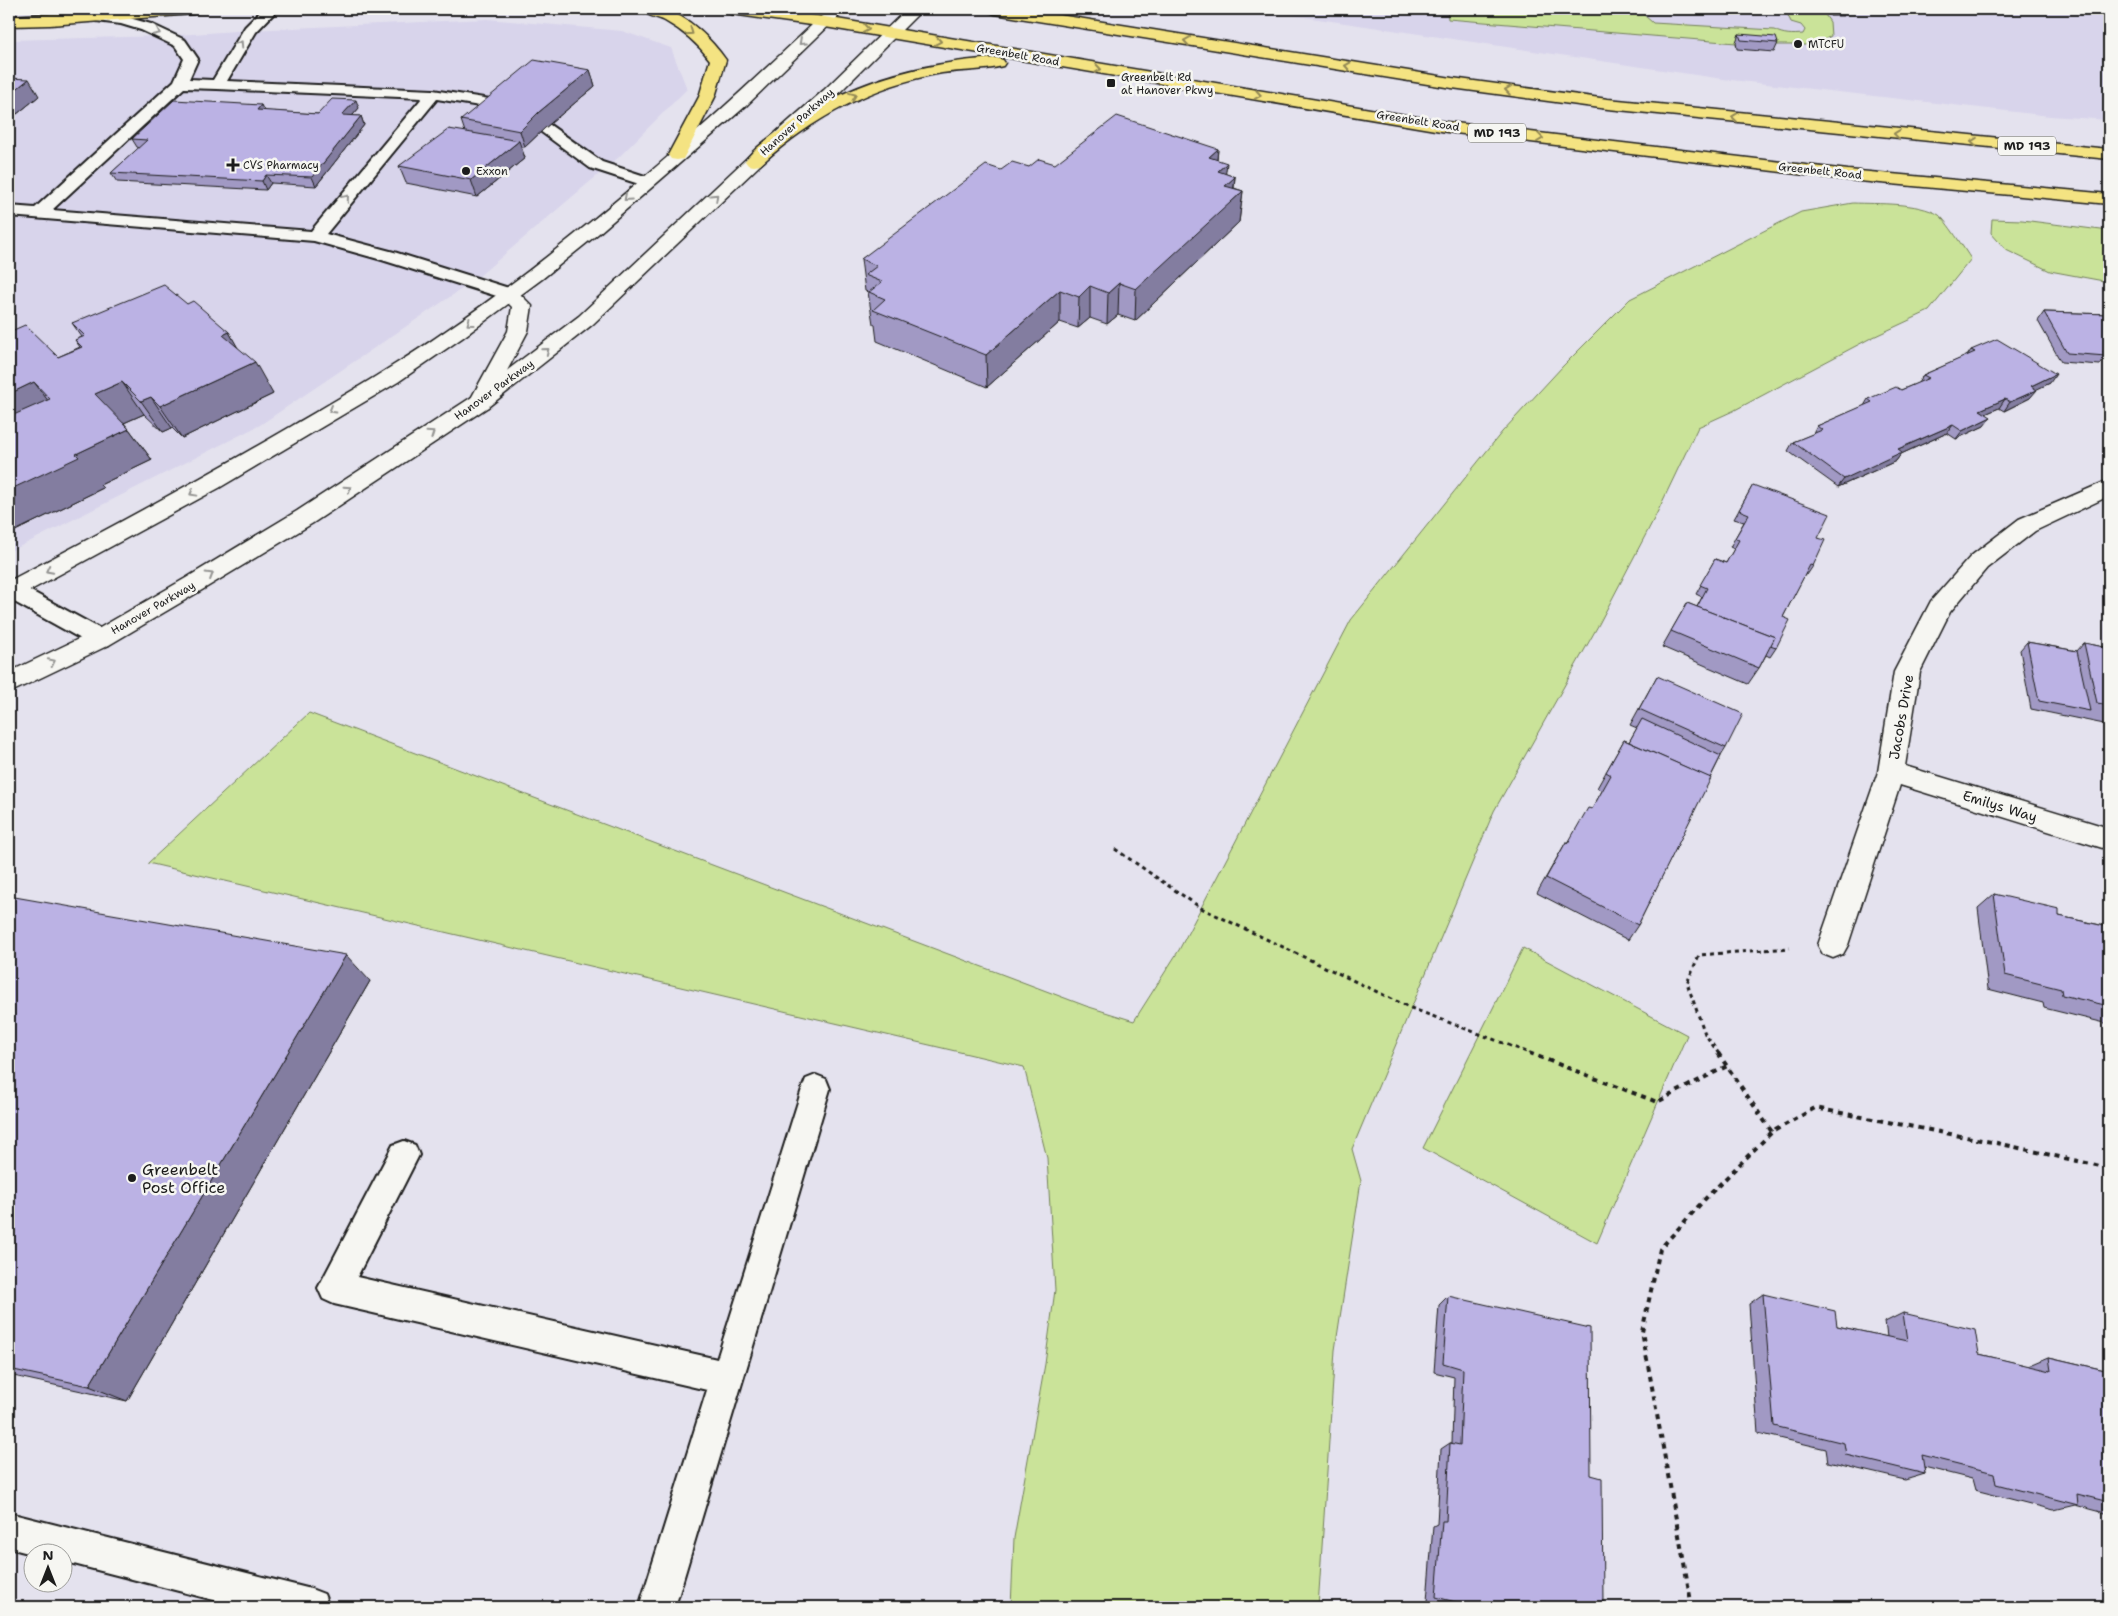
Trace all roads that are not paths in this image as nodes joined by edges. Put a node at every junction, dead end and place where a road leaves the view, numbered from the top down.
1 (64, 9) edge
2 (193, 9) edge
3 (271, 9) edge
4 (648, 9) edge
5 (732, 9) edge
6 (838, 9) edge
7 (915, 9) edge
8 (995, 9) edge
9 (51, 15) edge
10 (93, 17) junction
11 (9, 22) edge
12 (825, 22) junction
13 (890, 33) junction
14 (1063, 63) junction
15 (180, 83) junction
16 (218, 85) junction
17 (433, 94) junction
18 (504, 106) edge
19 (545, 128) edge
20 (2109, 154) edge
21 (677, 155) junction
22 (754, 161) junction
23 (645, 181) junction
24 (2109, 199) edge
25 (9, 211) edge
26 (39, 213) junction
27 (315, 236) junction
28 (509, 294) junction
29 (480, 402) junction
30 (2109, 487) edge
31 (9, 590) edge
32 (100, 639) junction
33 (9, 683) edge
34 (1891, 772) junction
35 (2109, 839) edge
36 (1833, 945) road end
37 (816, 1089) dead end
38 (404, 1155) dead end
39 (728, 1378) junction
40 (9, 1530) edge
41 (310, 1607) edge
42 (656, 1607) edge

1 - 9 main road
2 - 10 main road
16 -> 3 lane
4 -> 21 main road
5 - 12 main road, Greenbelt Road / MD 193
6 - 12 street
7 - 13 street, Hanover Parkway
20 -> 8 main road, MD 193
9 - 10 main road
9 - 11 main road
10 -> 15 lane
12 -> 13 main road, Greenbelt Road / MD 193
12 -> 21 street
13 -> 14 main road, Greenbelt Road / MD 193
13 - 22 street, Hanover Parkway
22 -> 14 main road
14 -> 24 main road, Greenbelt Road / MD 193
15 - 16 lane
15 - 26 lane
16 - 17 lane
17 - 18 lane
27 -> 17 lane
19 - 23 lane
21 - 23 street
29 -> 22 street, Hanover Parkway
23 -> 28 street
25 - 26 lane
26 - 27 lane
27 - 28 lane
28 - 29 street
28 -> 31 street
32 -> 29 street, Hanover Parkway
30 - 34 street, Jacobs Drive
31 - 32 lane
33 -> 32 street, Hanover Parkway
34 - 35 street, Emilys Way
34 - 36 street, Jacobs Drive
37 - 39 lane
38 - 39 lane
39 - 42 lane
40 - 41 lane

